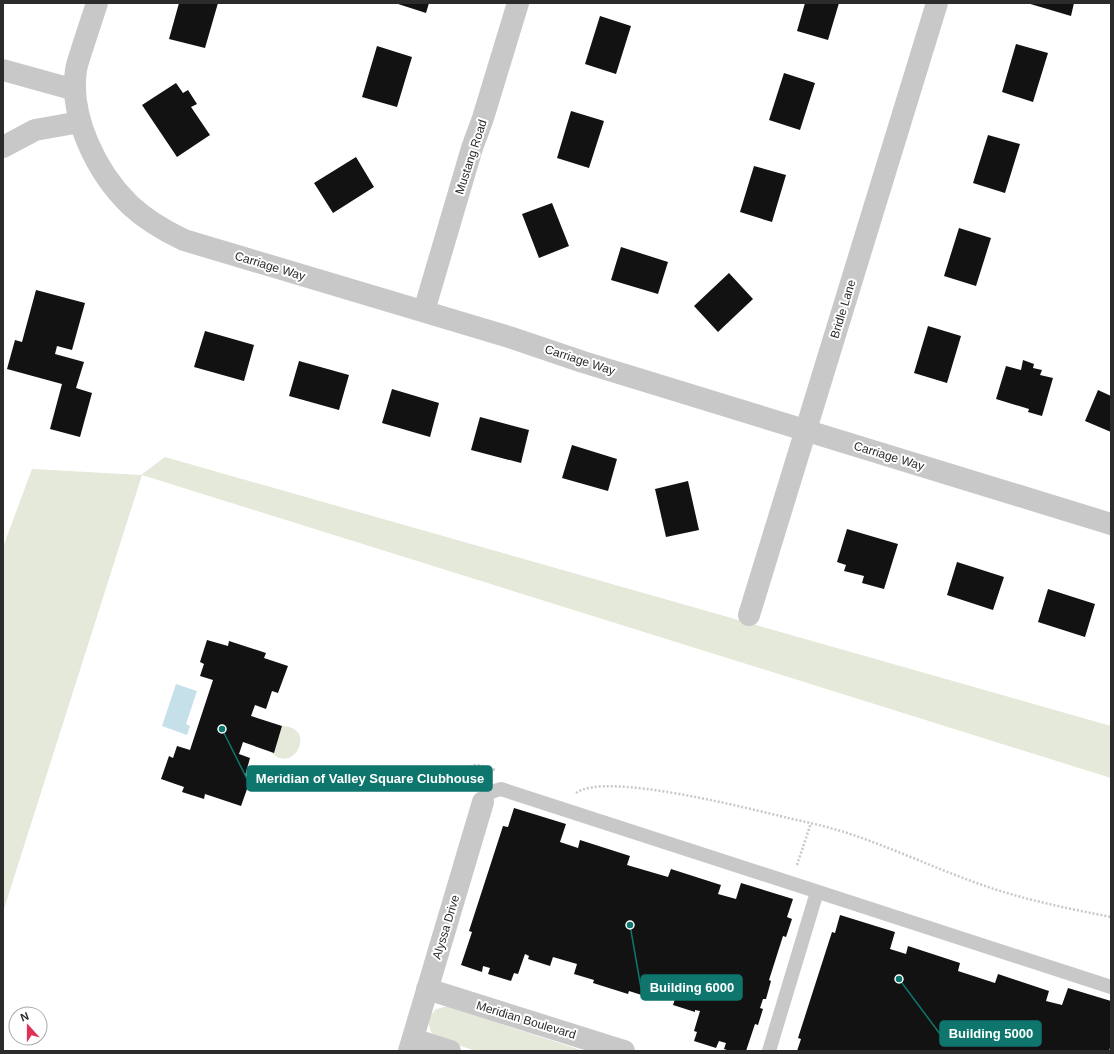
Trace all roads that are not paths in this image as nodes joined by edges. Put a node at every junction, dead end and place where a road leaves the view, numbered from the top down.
1 (97, 3) edge
2 (518, 3) edge
3 (937, 3) edge
4 (3, 70) edge
5 (75, 90) junction
6 (84, 132) junction
7 (3, 147) edge
8 (424, 311) junction
9 (806, 430) junction
10 (1111, 524) edge
11 (748, 615) dead end
12 (483, 802) joint
13 (817, 892) junction
14 (1111, 987) edge
15 (427, 989) junction
16 (411, 1045) edge
17 (450, 1051) edge
18 (624, 1051) edge
19 (769, 1051) edge

1 - 5 street, Carriage Way
2 - 8 street, Mustang Road
3 - 9 street, Bridle Lane
4 - 5 street
5 - 6 street, Carriage Way
6 - 7 street
6 - 8 street, Carriage Way
8 - 9 street, Carriage Way
9 - 10 street, Carriage Way
9 - 11 street, Bridle Lane
12 - 13 lane
12 - 15 street, Alyssa Drive
13 - 14 lane
13 - 19 lane
15 - 16 street, Alyssa Drive
15 - 18 street, Meridian Boulevard
16 - 17 street

